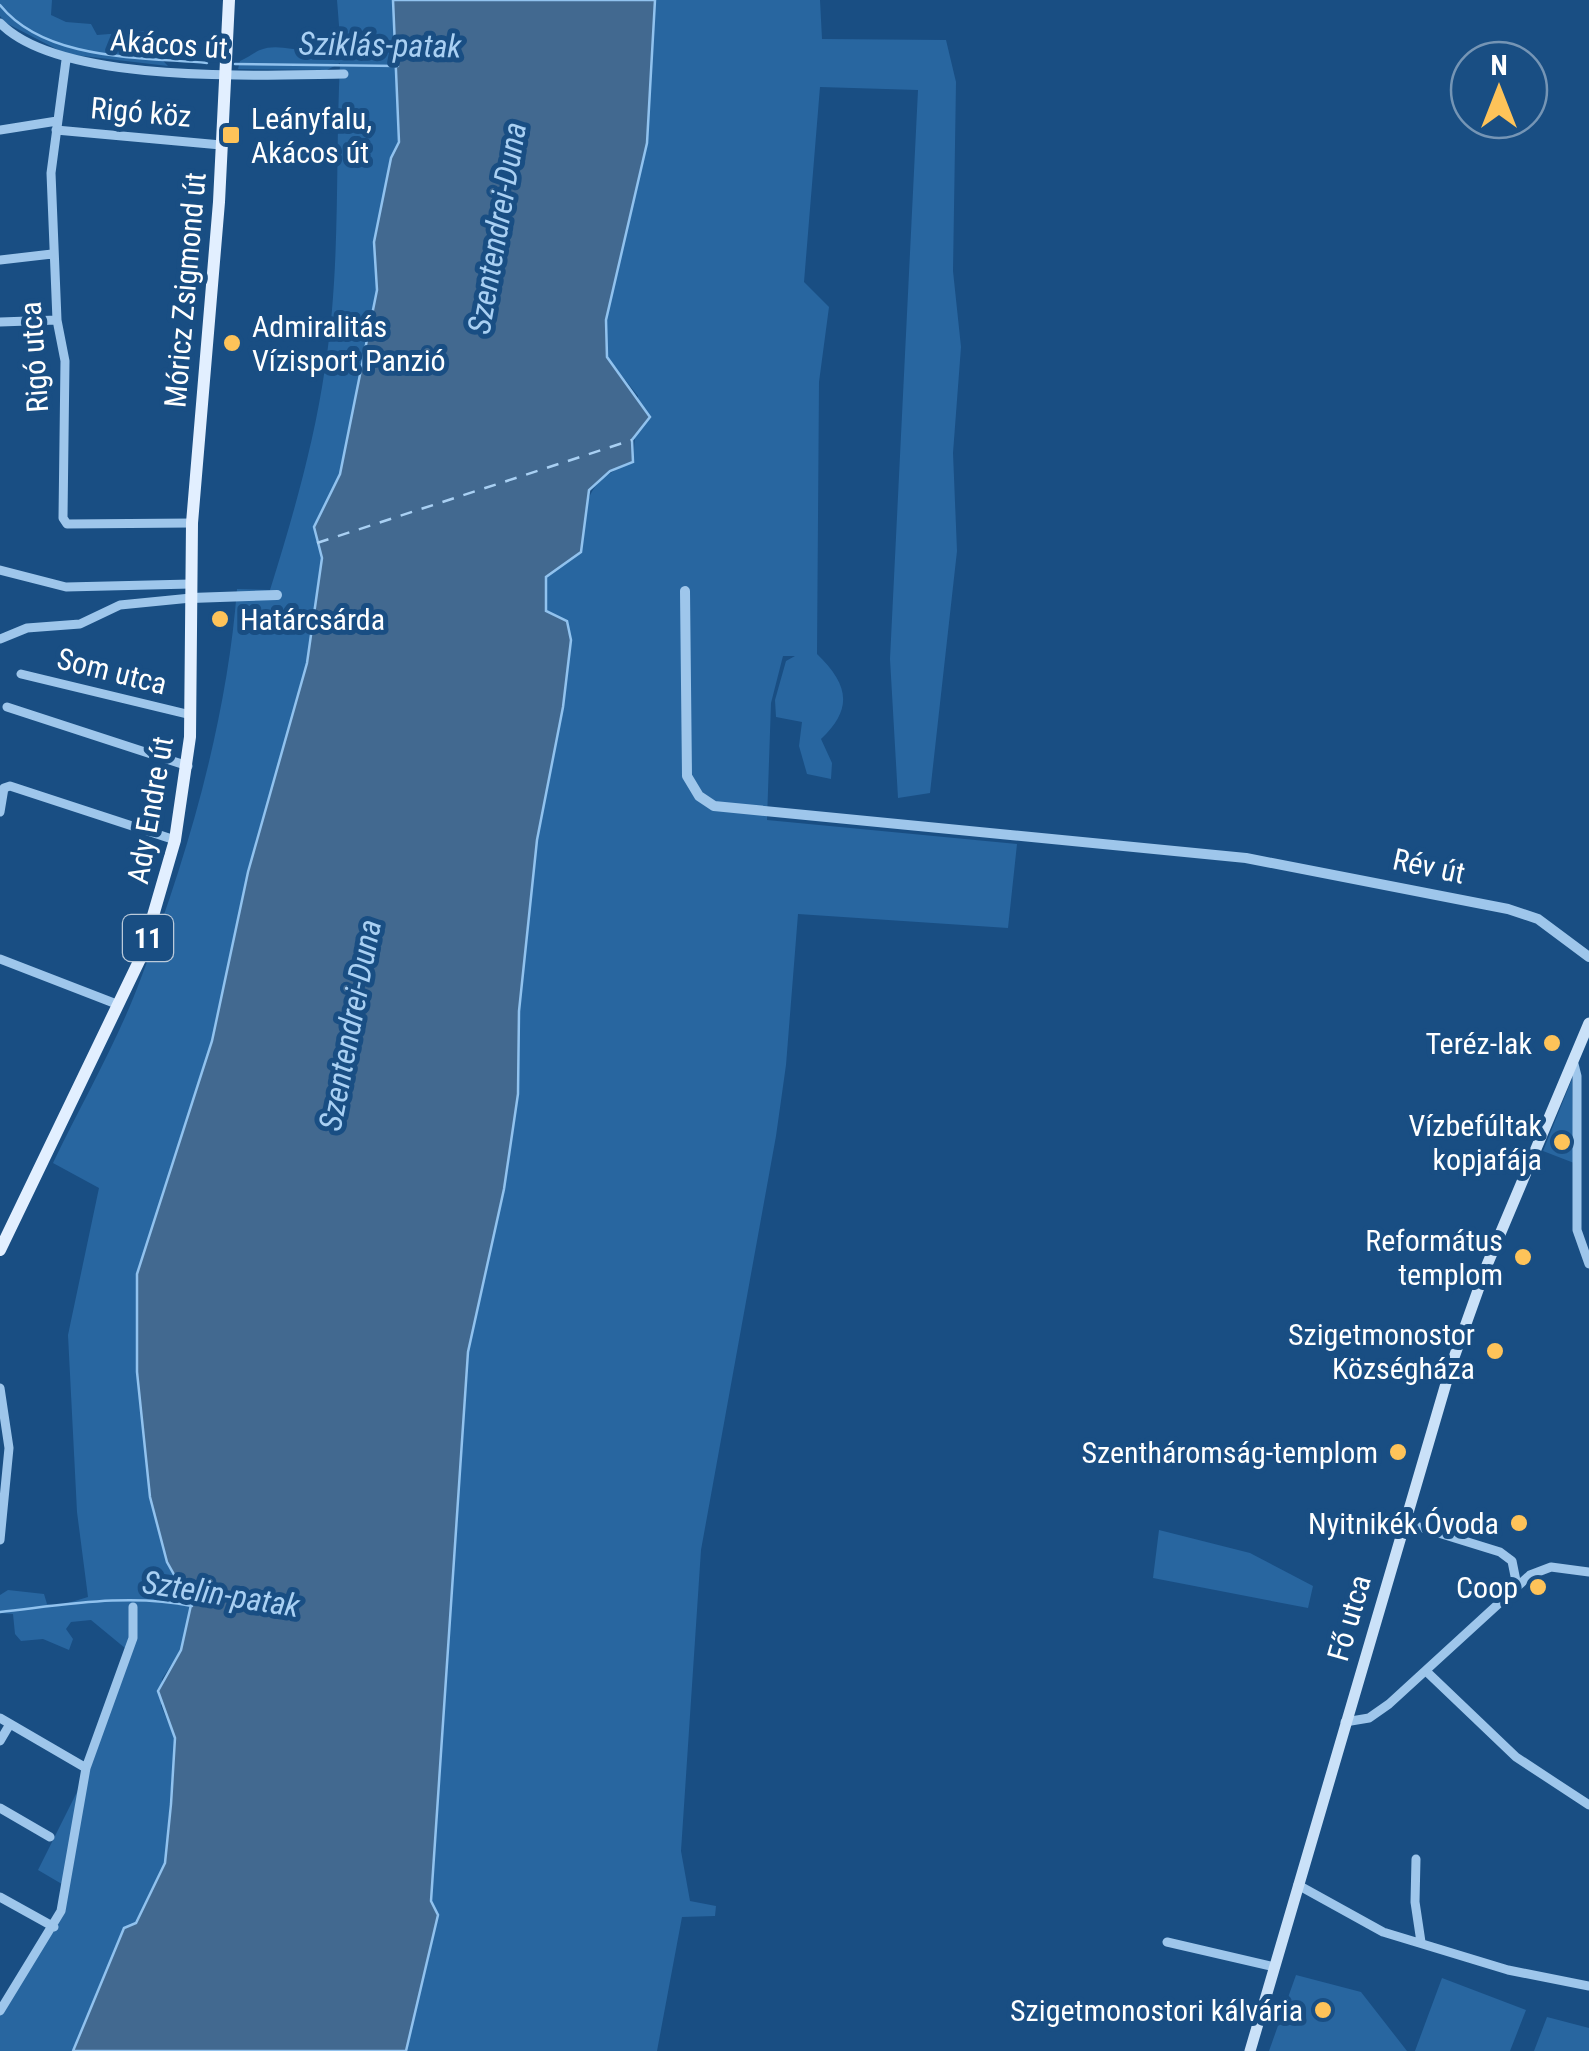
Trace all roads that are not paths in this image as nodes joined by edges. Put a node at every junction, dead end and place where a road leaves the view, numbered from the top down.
1 (229, 0) edge
2 (0, 24) edge
3 (0, 36) edge
4 (13, 36) junction
5 (66, 60) junction
6 (223, 74) junction
7 (344, 74) dead end
8 (56, 126) junction
9 (0, 130) edge
10 (221, 145) junction
11 (52, 254) junction
12 (0, 260) edge
13 (57, 320) junction
14 (0, 322) edge
15 (192, 522) junction
16 (0, 570) edge
17 (191, 591) junction
18 (685, 591) dead end
19 (277, 594) dead end
20 (0, 638) edge
21 (21, 674) dead end
22 (8, 707) dead end
23 (191, 716) junction
24 (188, 766) junction
25 (0, 812) edge
26 (175, 840) junction
27 (1589, 957) edge
28 (0, 960) edge
29 (119, 1005) junction
30 (1589, 1022) edge
31 (1574, 1064) junction
32 (1584, 1126) edge
33 (0, 1249) edge
34 (1589, 1264) edge
35 (0, 1388) edge
36 (1403, 1522) junction
37 (0, 1540) edge
38 (1589, 1572) edge
39 (1517, 1586) junction
40 (133, 1607) dead end
41 (1427, 1672) junction
42 (0, 1718) edge
43 (1346, 1722) junction
44 (10, 1724) junction
45 (0, 1741) edge
46 (86, 1768) junction
47 (1589, 1805) edge
48 (0, 1808) edge
49 (50, 1837) dead end
50 (1416, 1859) dead end
51 (1298, 1885) junction
52 (0, 1897) edge
53 (54, 1927) junction
54 (1167, 1942) dead end
55 (1421, 1942) junction
56 (1274, 1967) junction
57 (1588, 1984) edge
58 (0, 2011) edge
59 (1250, 2051) edge

1 - 6 main road, Móricz Zsigmond út / 11
2 - 4 street, Akácos út
3 - 4 street
4 - 5 street, Akácos út
5 - 6 street, Akácos út
5 - 8 street, Rigó utca
6 - 7 street, Akácos út
6 - 10 main road, Móricz Zsigmond út / 11
8 - 9 street, Rigó köz
8 - 10 street, Rigó köz
8 - 11 street, Rigó utca
10 - 15 main road, Móricz Zsigmond út / 11
11 - 12 street
11 - 13 street, Rigó utca
13 - 14 street
13 - 15 street, Rigó utca
15 - 17 main road, Móricz Zsigmond út / 11
16 - 17 street
17 - 19 street
17 - 20 street
17 - 23 main road, Ady Endre út / 11
18 - 27 street, Rév út
21 - 23 street, Som utca
22 - 24 street
23 - 24 main road, Ady Endre út / 11
24 - 26 main road, Ady Endre út / 11
25 - 26 street
26 - 29 main road, Ady Endre út / 11
28 - 29 street
29 - 33 main road, Ady Endre út / 11
30 - 31 main road, Fő utca
31 - 32 street
31 - 36 main road, Fő utca
32 - 34 street
35 - 37 street
36 - 39 street
36 - 43 main road, Fő utca
38 - 39 street
39 - 41 street
40 - 46 street
41 - 43 street
41 - 47 street
42 - 44 street
43 - 51 main road, Fő utca
44 - 45 street
44 - 46 street
46 - 53 street
48 - 49 street
50 - 55 street
51 - 55 street
51 - 56 main road, Fő utca
52 - 53 street
53 - 58 street
54 - 56 street
55 - 57 street
56 - 59 main road, Fő utca

